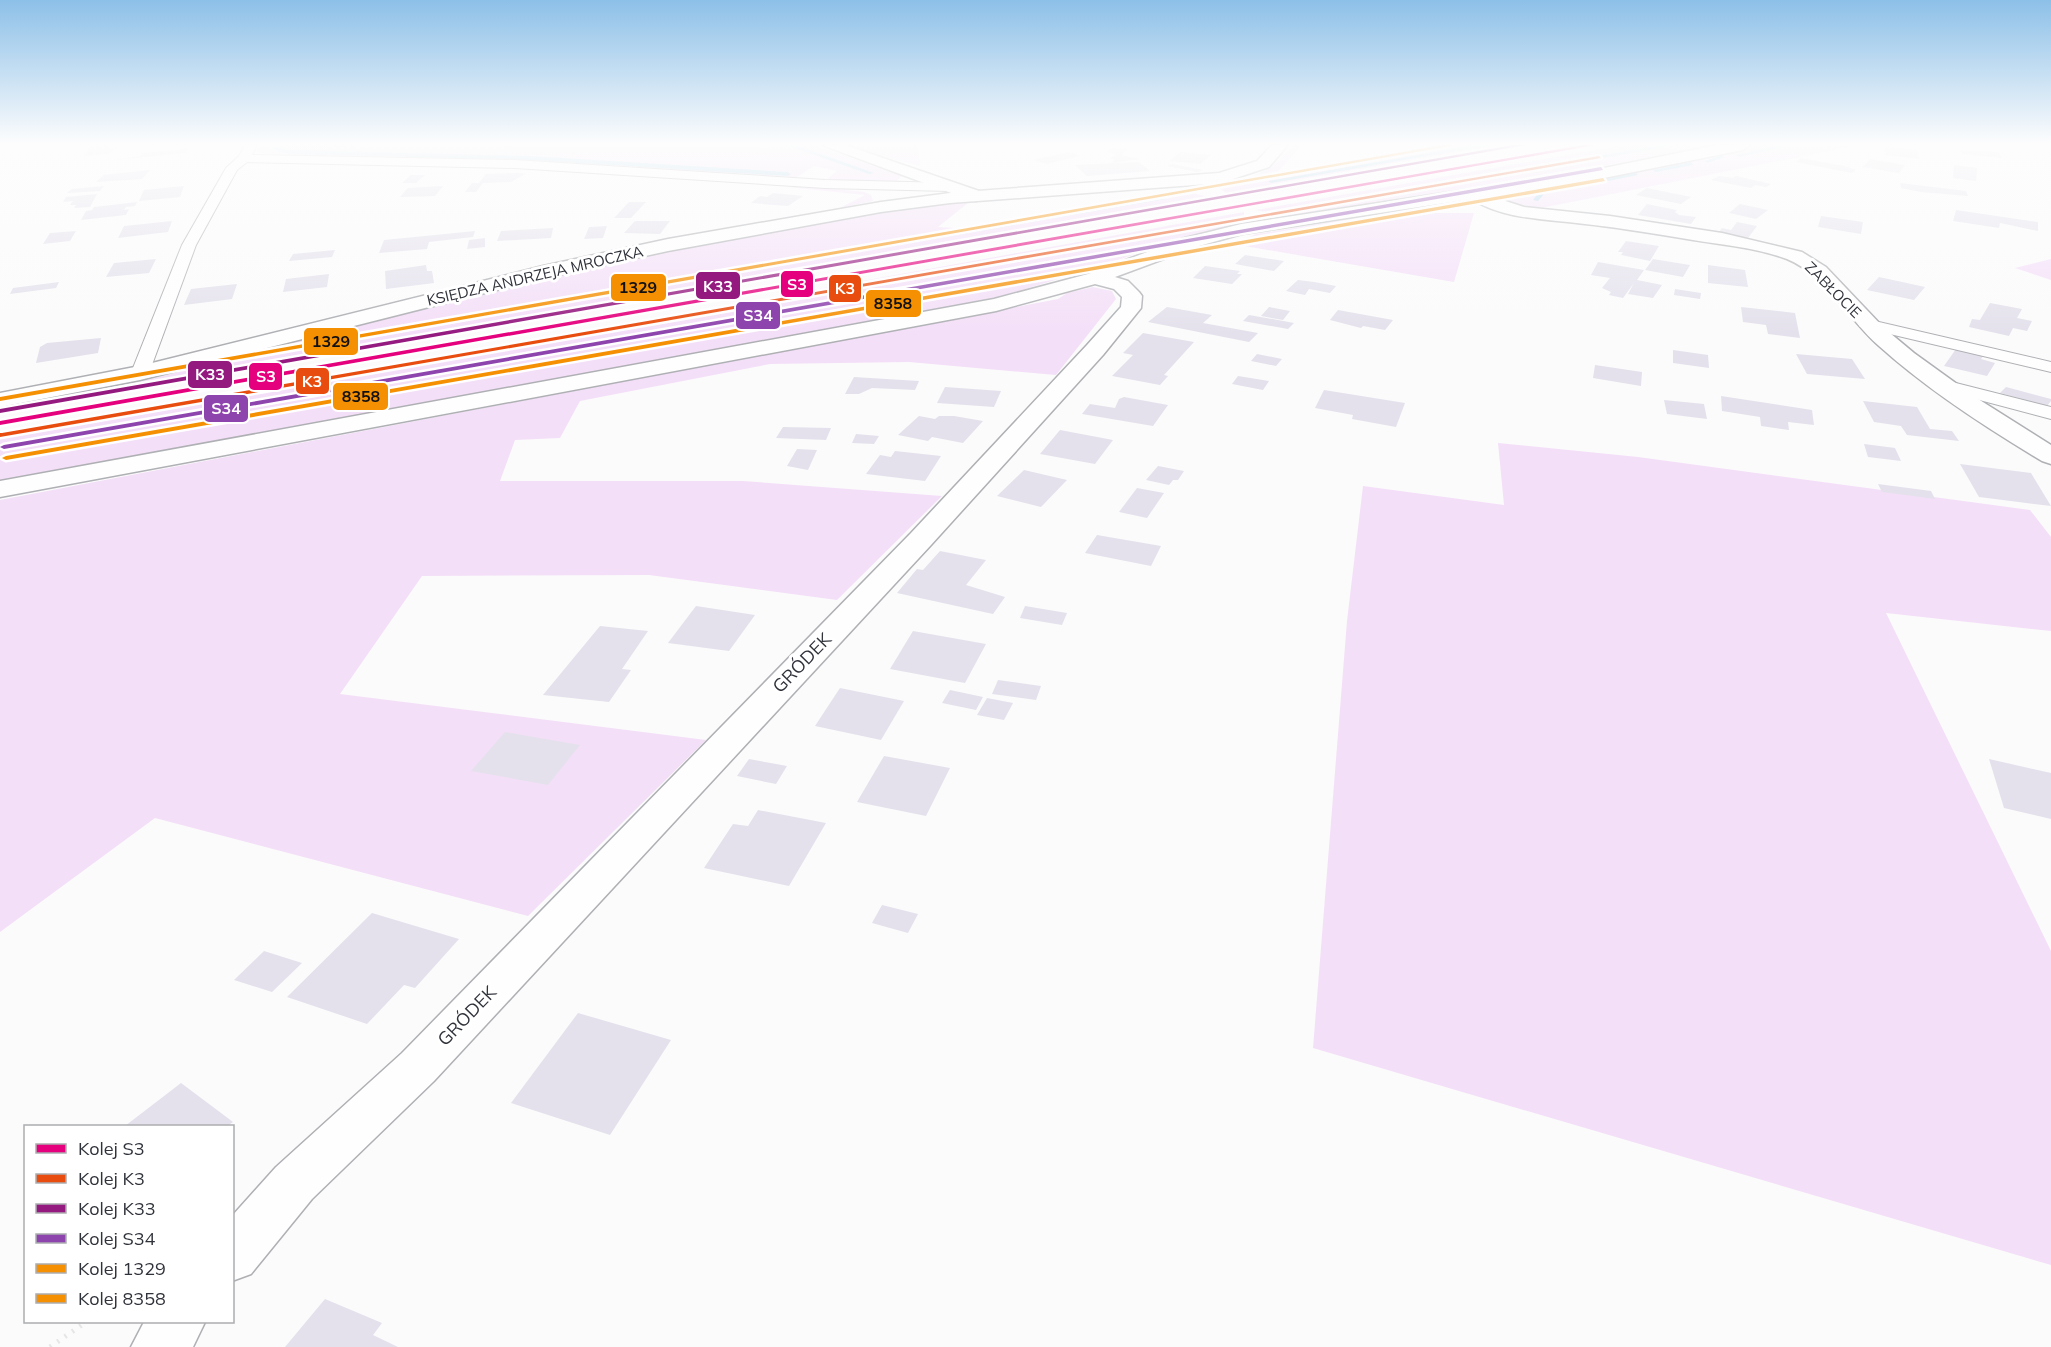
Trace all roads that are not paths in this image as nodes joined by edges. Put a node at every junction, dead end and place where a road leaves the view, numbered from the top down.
1 (209, 208) edge
2 (876, 208) edge
3 (1371, 208) edge
4 (1454, 208) edge
5 (1502, 208) edge
6 (1516, 212) junction
7 (1095, 278) junction
8 (1866, 324) junction
9 (2051, 367) edge
10 (140, 374) junction
11 (1944, 385) junction
12 (0, 400) edge
13 (2051, 413) edge
14 (2051, 456) edge
15 (0, 489) edge
16 (234, 1254) edge
17 (177, 1323) edge
18 (159, 1347) edge

1 - 10 lane
2 - 10 street, KSIĘDZA ANDRZEJA MROCZKA
3 - 7 street
4 - 6 street
5 - 6 street, ZABŁOCIE
6 - 8 street, ZABŁOCIE
7 - 15 street
7 - 16 street, GRÓDEK
8 - 9 lane
8 - 11 street, ZABŁOCIE
10 - 12 street, KSIĘDZA ANDRZEJA MROCZKA
11 - 13 lane
11 - 14 street, ZABŁOCIE
17 - 18 street

